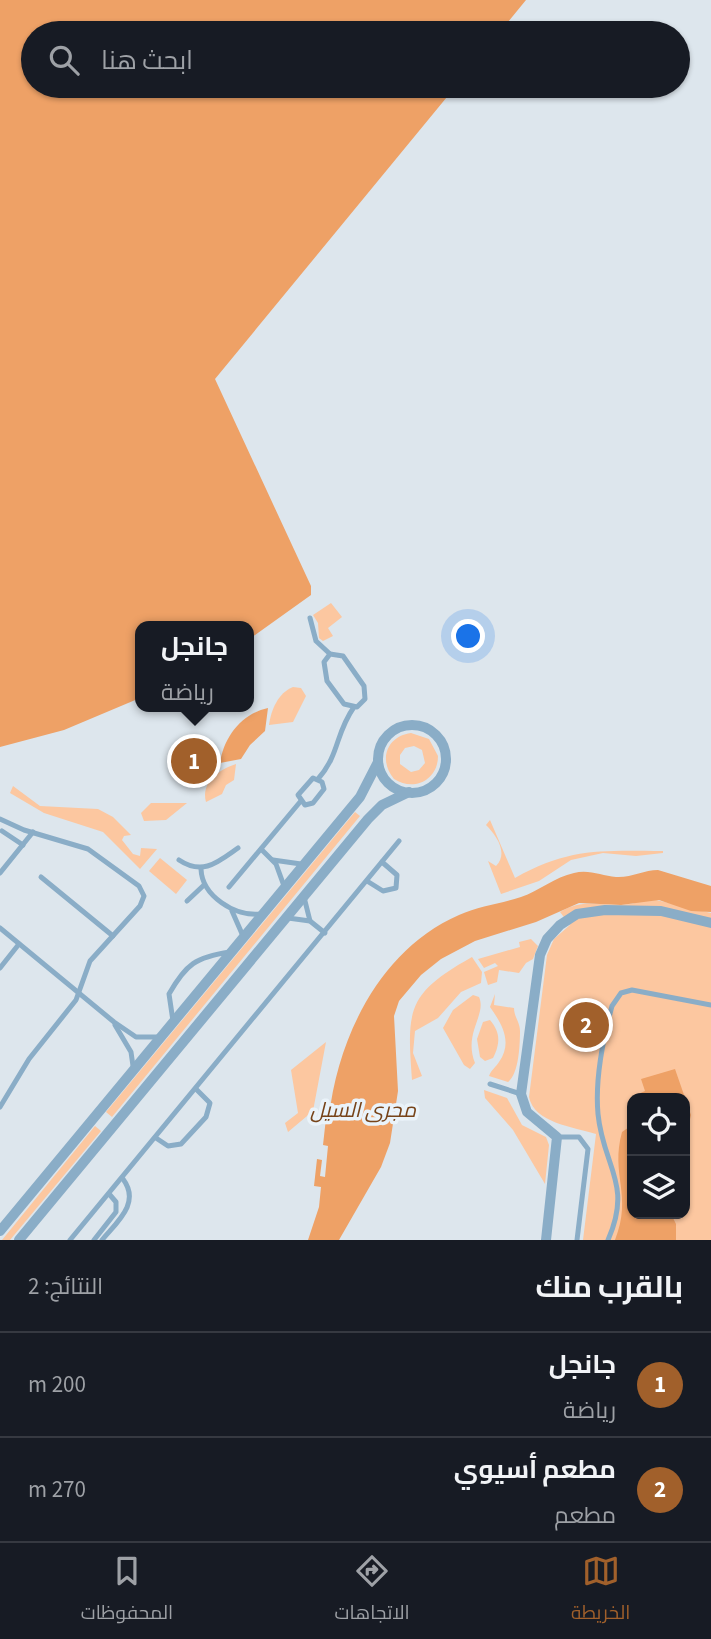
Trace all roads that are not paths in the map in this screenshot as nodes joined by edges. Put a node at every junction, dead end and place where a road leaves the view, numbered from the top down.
1 (310, 618) dead end
2 (330, 654) junction
3 (354, 707) junction
4 (378, 762) junction
5 (318, 779) junction
6 (409, 792) junction
7 (300, 802) junction
8 (0, 819) edge
9 (8, 824) junction
10 (1, 832) edge
11 (33, 832) junction
12 (399, 841) dead end
13 (23, 845) junction
14 (238, 848) dead end
15 (261, 849) junction
16 (179, 860) dead end
17 (273, 860) junction
18 (382, 862) junction
19 (304, 864) junction
20 (201, 869) junction
21 (0, 873) edge
22 (41, 877) dead end
23 (367, 881) junction
24 (205, 885) junction
25 (284, 886) junction
26 (229, 887) dead end
27 (304, 895) junction
28 (187, 901) dead end
29 (230, 908) junction
30 (261, 914) junction
31 (285, 918) junction
32 (310, 921) junction
33 (711, 923) edge
34 (0, 928) edge
35 (325, 933) junction
36 (113, 936) junction
37 (243, 936) junction
38 (19, 944) junction
39 (230, 952) junction
40 (0, 968) edge
41 (79, 994) junction
42 (711, 1005) edge
43 (173, 1021) junction
44 (114, 1022) junction
45 (161, 1036) junction
46 (133, 1070) junction
47 (490, 1084) dead end
48 (196, 1089) junction
49 (521, 1094) junction
50 (0, 1107) edge
51 (557, 1137) junction
52 (156, 1138) junction
53 (123, 1179) junction
54 (110, 1195) junction
55 (0, 1231) edge
56 (19, 1240) edge
57 (70, 1240) edge
58 (94, 1240) edge
59 (102, 1240) edge
60 (546, 1240) edge
61 (577, 1240) edge
62 (608, 1240) edge

1 - 2 lane
2 - 3 lane
2 - 3 lane
3 - 5 lane
4 - 6 street
4 - 6 street
4 - 19 street
5 - 7 lane
5 - 7 lane
6 - 27 street
7 - 15 lane
8 - 9 lane
9 - 10 lane
9 - 11 lane
10 - 13 lane
11 - 13 lane
11 - 36 lane
12 - 18 lane
13 - 21 lane
14 - 20 lane
15 - 17 lane
15 - 26 lane
16 - 20 lane
17 - 19 lane
17 - 25 lane
18 - 23 lane
18 - 23 lane
19 - 25 street
20 - 24 lane
22 - 36 lane
23 - 35 lane
24 - 28 lane
24 - 29 lane
25 - 30 street
27 - 31 street
27 - 32 lane
29 - 30 lane
29 - 37 lane
30 - 37 street
31 - 32 lane
31 - 56 street
32 - 35 lane
33 - 49 street
34 - 38 lane
35 - 48 lane
36 - 41 lane
37 - 39 street
38 - 40 lane
38 - 41 lane
39 - 43 street
39 - 43 lane
41 - 44 lane
41 - 50 lane
42 - 62 lane
43 - 45 street
44 - 45 lane
44 - 46 lane
45 - 46 street
46 - 55 street
47 - 49 lane
48 - 52 lane
48 - 52 lane
49 - 51 street
51 - 60 street
51 - 61 lane
52 - 53 lane
53 - 54 lane
53 - 59 lane
54 - 57 lane
54 - 58 lane

